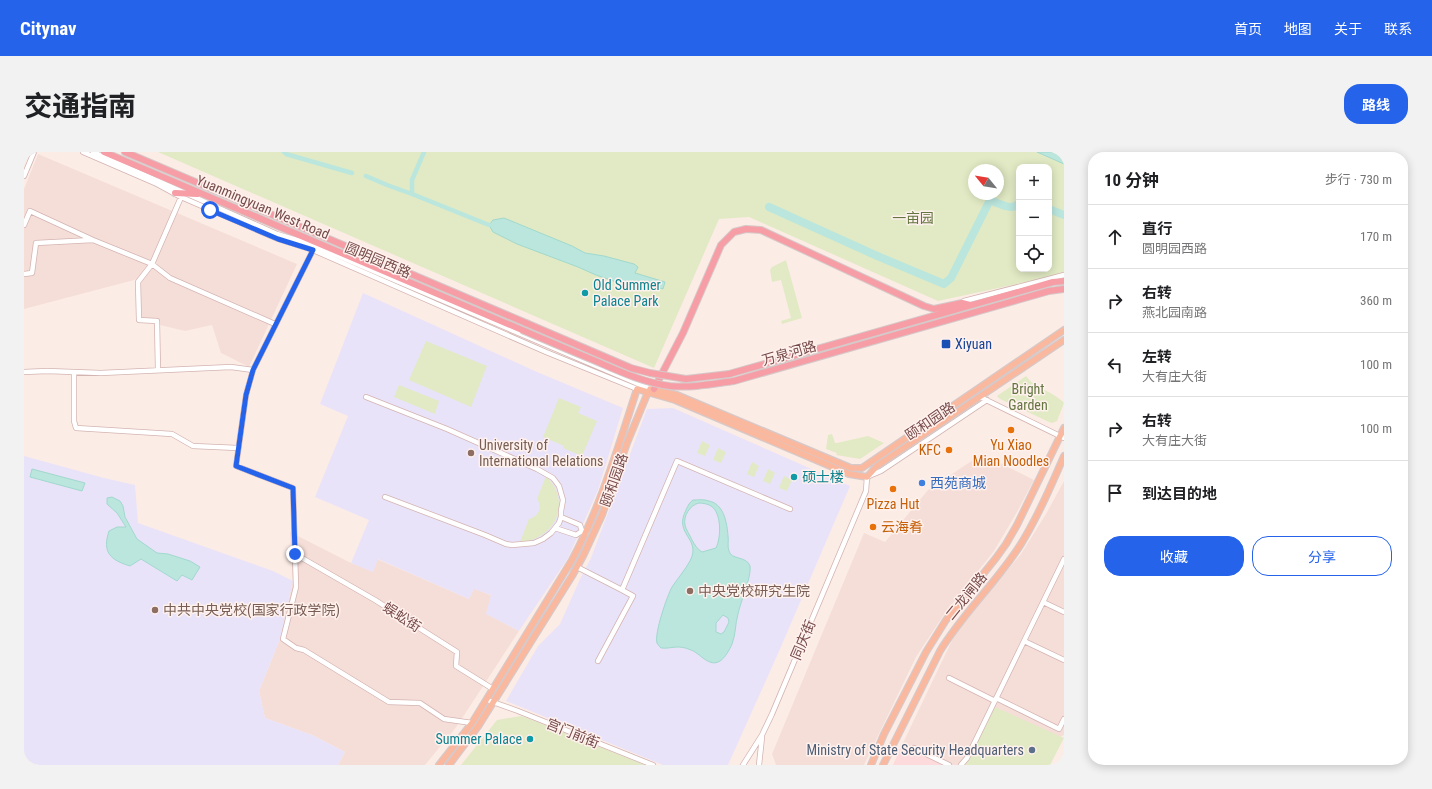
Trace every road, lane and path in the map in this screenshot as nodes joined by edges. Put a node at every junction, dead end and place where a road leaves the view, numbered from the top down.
1 (34, 152) edge
2 (83, 152) edge
3 (93, 152) edge
4 (104, 152) edge
5 (125, 152) edge
6 (24, 176) edge
7 (175, 193) joint
8 (183, 194) junction
9 (202, 194) junction
10 (24, 225) edge
11 (94, 240) junction
12 (313, 250) junction
13 (152, 264) junction
14 (24, 274) edge
15 (1064, 275) edge
16 (1064, 281) edge
17 (1064, 288) edge
18 (964, 300) dead end
19 (970, 305) junction
20 (275, 324) junction
21 (522, 330) joint
22 (1064, 330) edge
23 (1064, 340) edge
24 (158, 370) junction
25 (253, 370) junction
26 (24, 372) edge
27 (74, 372) junction
28 (729, 374) joint
29 (637, 389) junction
30 (654, 389) junction
31 (648, 392) junction
32 (366, 397) dead end
33 (980, 397) junction
34 (987, 400) junction
35 (1064, 428) edge
36 (1062, 437) edge
37 (238, 448) junction
38 (1064, 456) edge
39 (862, 468) junction
40 (867, 477) junction
41 (385, 497) dead end
42 (790, 509) dead end
43 (561, 517) junction
44 (555, 528) junction
45 (584, 532) junction
46 (295, 554) junction
47 (1064, 561) edge
48 (577, 567) junction
49 (622, 590) junction
50 (1043, 602) junction
51 (1064, 612) edge
52 (1024, 641) junction
53 (1064, 660) edge
54 (598, 661) dead end
55 (949, 678) dead end
56 (493, 689) junction
57 (486, 699) junction
58 (996, 699) junction
59 (493, 702) junction
60 (1064, 719) edge
61 (472, 723) junction
62 (762, 735) junction
63 (914, 748) dead end
64 (439, 765) edge
65 (449, 765) edge
66 (652, 765) edge
67 (743, 765) edge
68 (759, 765) edge
69 (871, 765) edge
70 (883, 765) edge
71 (949, 765) edge
72 (961, 765) edge

1 - 6 street
2 - 7 street
3 - 8 street, 圆明园西路
4 - 9 highway, Yuanmingyuan West Road
5 - 28 highway, Yuanmingyuan West Road, bridge
7 - 8 highway
8 - 9 highway
8 - 12 street, 圆明园西路
8 - 13 street
8 - 30 street, 圆明园西路
9 - 21 highway, Yuanmingyuan West Road
10 - 11 street
11 - 13 street
11 - 14 street
12 - 20 street
12 - 29 street, 圆明园西路
13 - 20 street
13 - 24 street
15 - 18 street
16 - 19 highway, 万泉河路
17 - 21 highway, 万泉河路, bridge
19 - 28 highway, 万泉河路
19 - 30 highway
20 - 25 street
22 - 39 main road, 颐和园路
23 - 33 main road, 颐和园路
24 - 25 street
24 - 27 street
25 - 37 street
26 - 27 street
27 - 37 street
29 - 30 main road
29 - 31 main road
29 - 45 main road, 颐和园路
30 - 31 main road
30 - 39 main road
31 - 40 main road
31 - 48 main road, 颐和园路
32 - 43 street
33 - 34 street
33 - 40 main road, 颐和园路
34 - 36 street
34 - 40 street, 颐和园路
35 - 36 main road, 二龙闸路
36 - 69 main road, 二龙闸路
37 - 46 street
38 - 70 main road, 二龙闸路
39 - 40 street
40 - 62 street, 同庆街
41 - 44 street
42 - 49 street
43 - 44 street
43 - 45 street
44 - 45 street
45 - 56 main road, 颐和园路
46 - 56 street, 蜈蚣街
46 - 61 street
47 - 50 street
48 - 49 street
48 - 59 main road, 颐和园路
49 - 54 street
50 - 51 street
50 - 52 street
52 - 53 street
52 - 58 street
55 - 58 street
56 - 57 main road, 颐和园路
57 - 59 street, 宫门前街
57 - 61 main road, 颐和园路
58 - 60 street
58 - 72 street
59 - 65 main road, 颐和园路
59 - 66 street, 宫门前街
61 - 64 main road, 颐和园路
62 - 67 street
62 - 68 street
63 - 71 street

